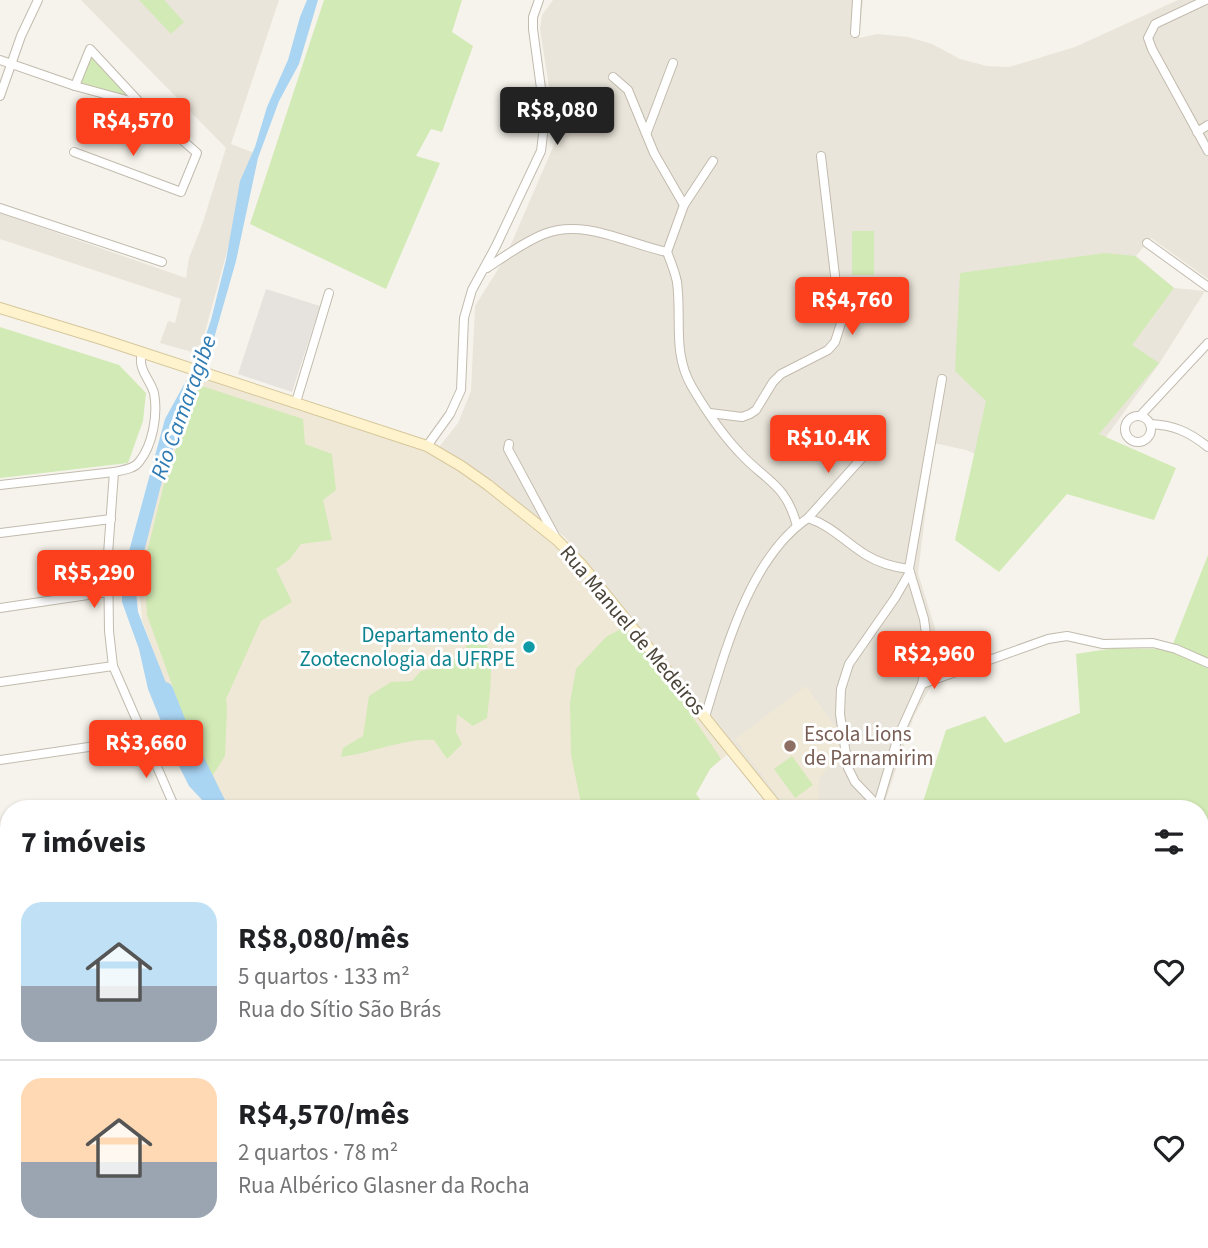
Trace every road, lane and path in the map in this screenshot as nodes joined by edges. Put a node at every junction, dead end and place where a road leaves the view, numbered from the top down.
1 (38, 0) edge
2 (539, 0) edge
3 (857, 0) edge
4 (1206, 0) edge
5 (855, 33) dead end
6 (0, 60) edge
7 (11, 63) junction
8 (673, 63) dead end
9 (613, 77) dead end
10 (75, 86) junction
11 (0, 96) edge
12 (141, 104) junction
13 (1208, 125) edge
14 (1197, 132) junction
15 (646, 134) junction
16 (1208, 151) edge
17 (74, 152) dead end
18 (821, 156) dead end
19 (713, 161) dead end
20 (684, 205) junction
21 (0, 208) edge
22 (1147, 243) dead end
23 (667, 252) junction
24 (162, 262) dead end
25 (484, 270) junction
26 (1208, 287) edge
27 (329, 293) dead end
28 (0, 308) edge
29 (1208, 343) edge
30 (142, 353) junction
31 (942, 379) dead end
32 (296, 402) junction
33 (710, 413) junction
34 (1140, 416) junction
35 (1150, 424) junction
36 (509, 444) dead end
37 (427, 446) junction
38 (1208, 447) edge
39 (869, 450) dead end
40 (114, 471) junction
41 (0, 485) edge
42 (808, 518) junction
43 (111, 519) junction
44 (797, 526) junction
45 (0, 533) edge
46 (557, 541) junction
47 (909, 571) junction
48 (108, 592) junction
49 (0, 608) edge
50 (1208, 663) edge
51 (113, 666) junction
52 (0, 682) edge
53 (922, 684) junction
54 (705, 717) junction
55 (143, 739) junction
56 (0, 760) edge
57 (171, 800) edge
58 (772, 800) edge
59 (872, 800) edge
60 (880, 800) edge

1 - 7 street
2 - 25 street
3 - 5 street
4 - 14 street
6 - 7 street
7 - 10 street
7 - 11 street
8 - 15 street
9 - 15 street
10 - 12 street
10 - 12 street
12 - 17 street
13 - 14 street
14 - 16 street
15 - 20 street
18 - 33 street
19 - 20 street
20 - 23 street
21 - 24 street
22 - 26 street
23 - 25 street
23 - 33 street
25 - 37 street
27 - 32 street
28 - 30 main road, Rua Manuel de Medeiros
29 - 34 street
30 - 32 main road, Rua Manuel de Medeiros
30 - 40 street
31 - 47 street
32 - 37 main road, Rua Manuel de Medeiros
33 - 44 street
34 - 35 street
34 - 35 street
35 - 38 street
36 - 46 street
37 - 46 main road, Rua Manuel de Medeiros
39 - 42 street
40 - 41 street
40 - 43 street
42 - 44 street
42 - 47 street
43 - 45 street
43 - 48 street
44 - 54 street
46 - 54 main road, Rua Manuel de Medeiros
47 - 53 street
47 - 59 street
48 - 49 street
48 - 51 street
50 - 53 street
51 - 52 street
51 - 55 street
53 - 60 street
54 - 58 main road, Rua Manuel de Medeiros
55 - 56 street
55 - 57 street

